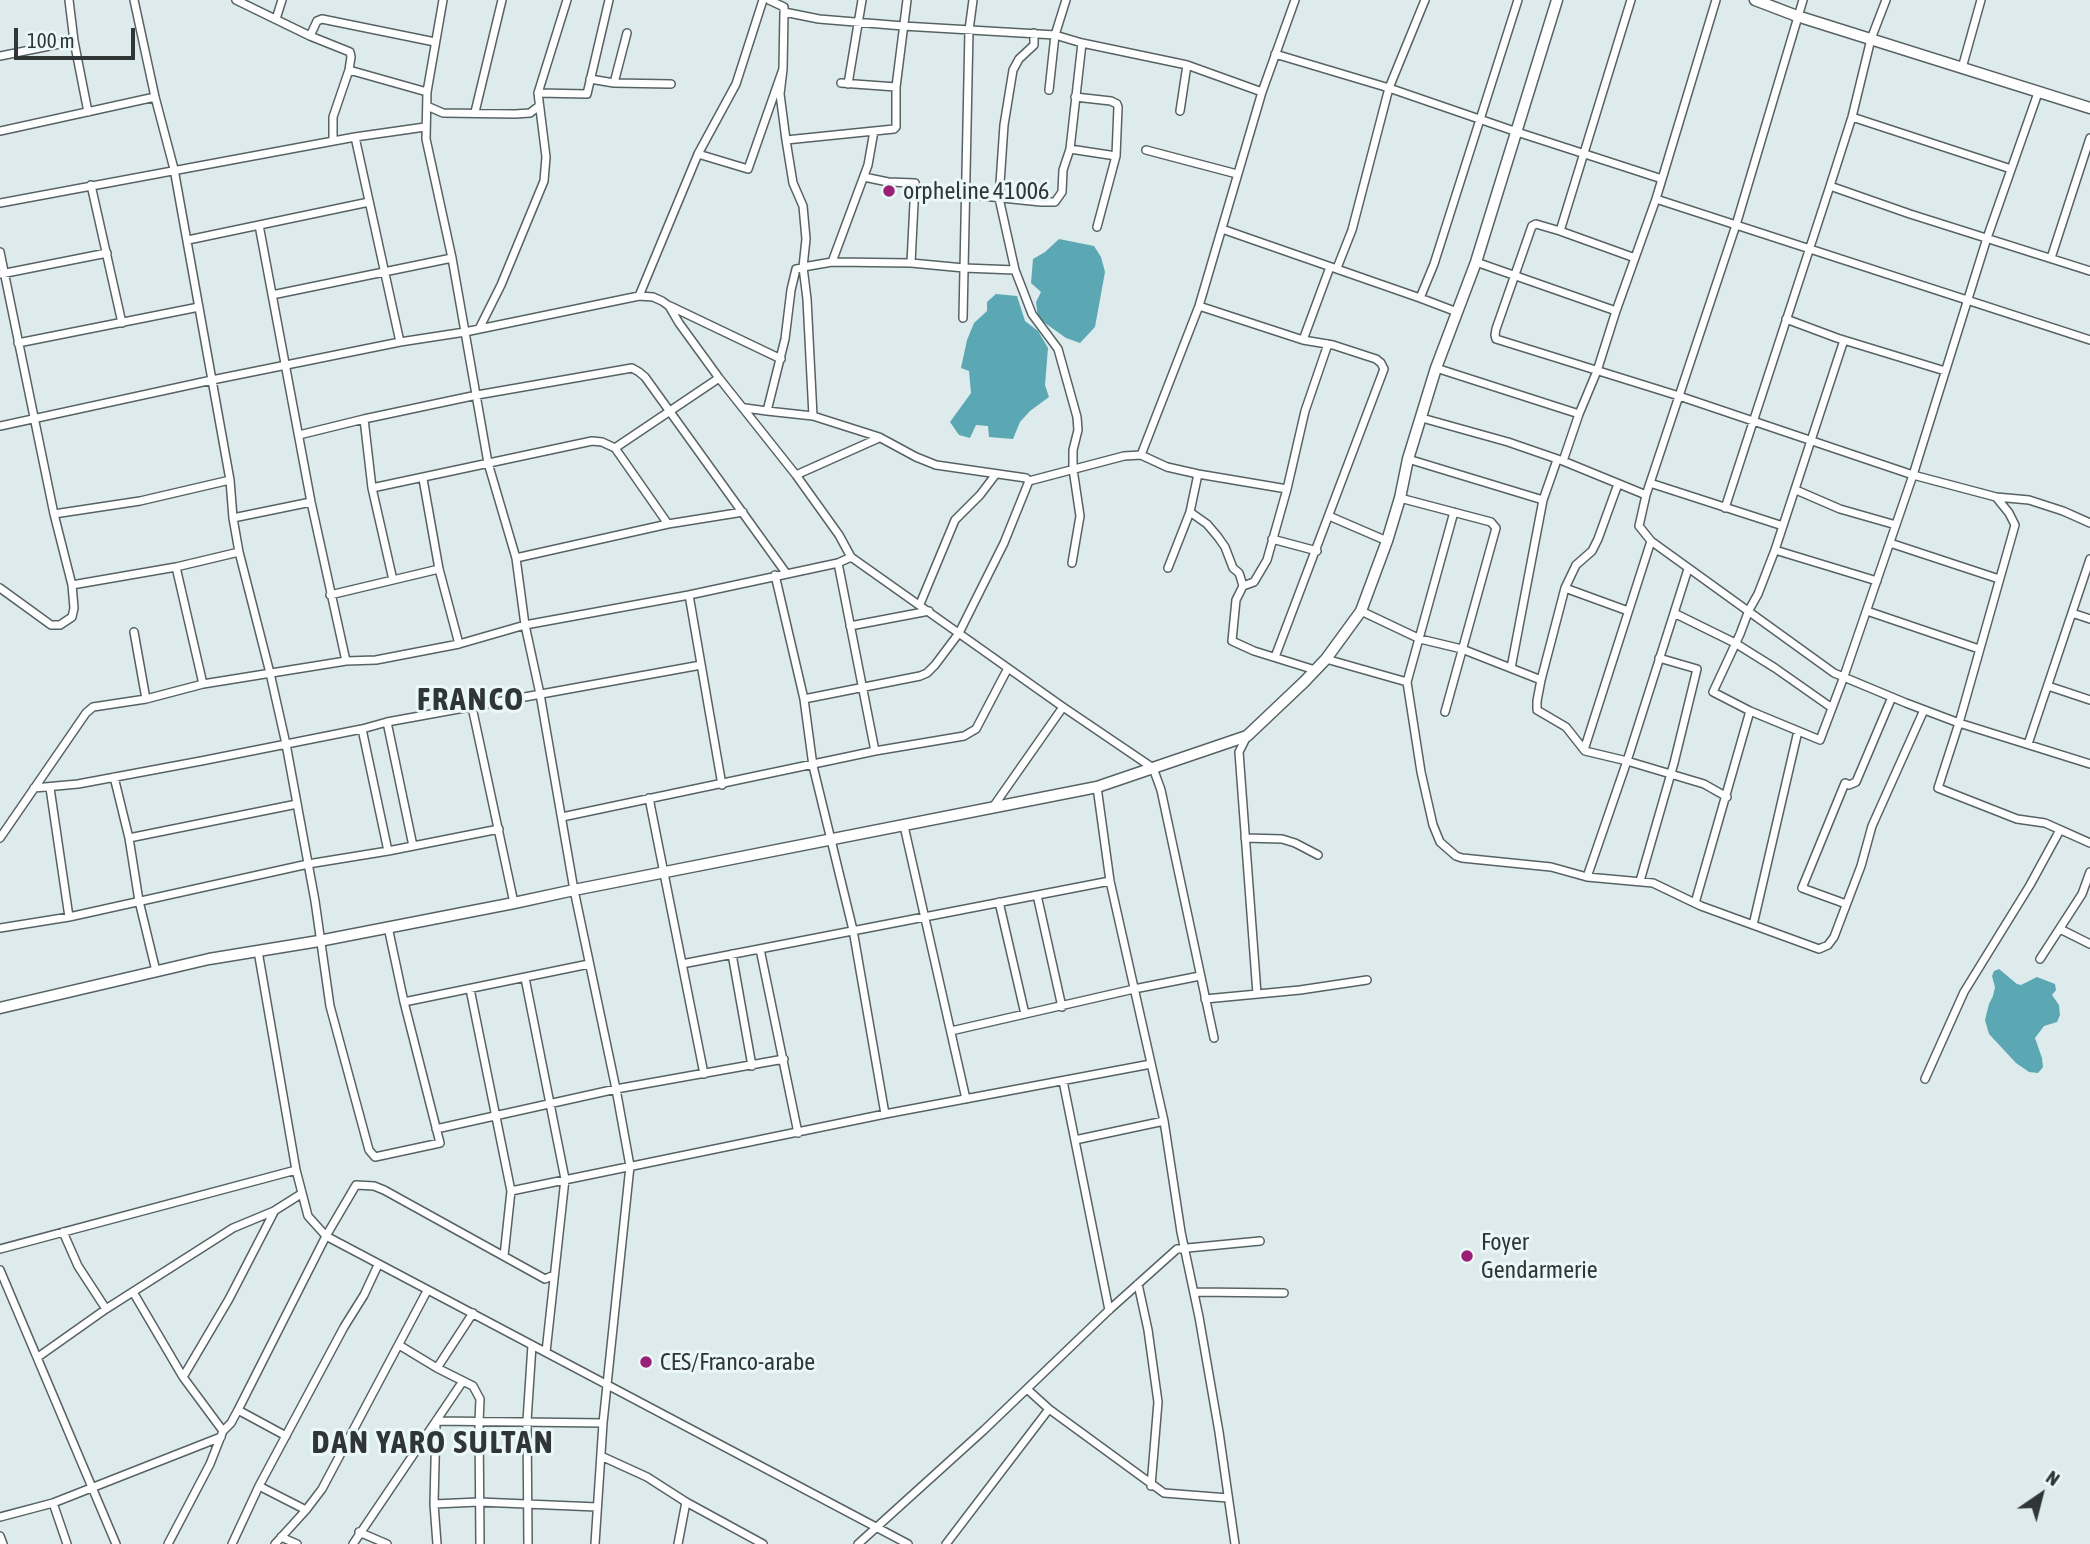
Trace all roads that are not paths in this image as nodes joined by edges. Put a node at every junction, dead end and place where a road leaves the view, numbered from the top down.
1 (69, 0) edge
2 (134, 0) edge
3 (236, 0) edge
4 (282, 0) edge
5 (443, 0) edge
6 (502, 0) edge
7 (567, 0) edge
8 (609, 0) edge
9 (763, 0) edge
10 (769, 0) edge
11 (862, 0) edge
12 (907, 0) edge
13 (973, 0) edge
14 (1066, 0) edge
15 (1294, 0) edge
16 (1424, 0) edge
17 (1518, 0) edge
18 (1557, 0) edge
19 (1631, 0) edge
20 (1716, 0) edge
21 (1755, 0) edge
22 (1803, 0) edge
23 (1886, 0) edge
24 (1981, 0) edge
25 (785, 6) edge
26 (1797, 16) junction
27 (276, 19) junction
28 (858, 21) junction
29 (903, 26) junction
30 (969, 30) junction
31 (627, 33) dead end
32 (1034, 33) junction
33 (1055, 35) junction
34 (310, 36) junction
35 (1871, 39) junction
36 (74, 41) junction
37 (435, 42) junction
38 (1082, 43) junction
39 (1275, 54) junction
40 (0, 56) edge
41 (1187, 65) junction
42 (1962, 68) junction
43 (783, 69) junction
44 (349, 70) junction
45 (590, 79) junction
46 (614, 83) junction
47 (671, 84) dead end
48 (896, 87) junction
49 (1389, 88) junction
50 (1049, 90) dead end
51 (427, 92) junction
52 (1262, 92) junction
53 (538, 93) junction
54 (2038, 93) junction
55 (155, 97) junction
56 (1075, 97) junction
57 (427, 106) junction
58 (539, 106) junction
59 (2090, 108) edge
60 (1180, 111) dead end
61 (88, 112) junction
62 (475, 112) junction
63 (1852, 117) junction
64 (1479, 119) junction
65 (425, 127) junction
66 (0, 131) edge
67 (874, 131) junction
68 (1517, 132) junction
69 (355, 137) junction
70 (2090, 138) edge
71 (786, 140) junction
72 (333, 141) junction
73 (1070, 149) junction
74 (1146, 150) dead end
75 (698, 154) junction
76 (1585, 154) junction
77 (1116, 156) junction
78 (174, 169) junction
79 (2011, 169) junction
80 (1237, 174) junction
81 (864, 177) junction
82 (1661, 179) junction
83 (92, 185) junction
84 (1830, 186) junction
85 (915, 189) junction
86 (965, 195) junction
87 (999, 198) junction
88 (1656, 199) junction
89 (0, 202) edge
90 (369, 202) junction
91 (259, 225) junction
92 (1736, 225) junction
93 (1097, 228) dead end
94 (1222, 229) junction
95 (1560, 231) junction
96 (1987, 238) junction
97 (188, 240) junction
98 (1809, 248) junction
99 (0, 252) edge
100 (107, 253) junction
101 (452, 258) junction
102 (1635, 258) junction
103 (2051, 258) junction
104 (832, 262) junction
105 (1476, 262) junction
106 (911, 263) junction
107 (803, 267) junction
108 (964, 268) junction
109 (1333, 268) junction
110 (1015, 270) junction
111 (2090, 271) edge
112 (386, 273) junction
113 (2, 274) edge
114 (1513, 276) junction
115 (272, 295) junction
116 (639, 296) junction
117 (1420, 298) junction
118 (1967, 301) junction
119 (669, 306) junction
120 (1199, 306) junction
121 (199, 307) junction
122 (1616, 311) junction
123 (1457, 312) junction
124 (963, 318) dead end
125 (1786, 319) junction
126 (122, 323) junction
127 (479, 329) junction
128 (465, 332) junction
129 (1303, 340) junction
130 (1844, 340) junction
131 (2090, 340) edge
132 (400, 342) junction
133 (18, 343) junction
134 (1328, 344) junction
135 (781, 359) junction
136 (285, 365) junction
137 (1436, 368) junction
138 (1597, 371) junction
139 (1945, 371) junction
140 (719, 378) junction
141 (212, 380) junction
142 (477, 395) junction
143 (1679, 396) junction
144 (745, 408) junction
145 (767, 411) junction
146 (671, 412) junction
147 (1579, 414) junction
148 (813, 416) junction
149 (1422, 418) junction
150 (34, 419) junction
151 (364, 419) junction
152 (1753, 423) junction
153 (0, 426) edge
154 (299, 435) junction
155 (879, 438) junction
156 (1812, 442) junction
157 (615, 448) junction
158 (1141, 455) junction
159 (1408, 459) junction
160 (1560, 460) junction
161 (488, 463) junction
162 (1073, 469) junction
163 (996, 474) junction
164 (1198, 474) junction
165 (796, 475) junction
166 (1913, 475) junction
167 (423, 479) junction
168 (230, 480) junction
169 (1029, 481) junction
170 (1650, 483) junction
171 (1618, 484) junction
172 (372, 488) junction
173 (1287, 489) junction
174 (1796, 490) junction
175 (1646, 495) junction
176 (1996, 497) junction
177 (1400, 498) junction
178 (1543, 500) junction
179 (311, 502) junction
180 (1724, 508) junction
181 (743, 512) junction
182 (1190, 512) junction
183 (1454, 512) junction
184 (54, 514) junction
185 (1329, 516) junction
186 (233, 518) junction
187 (2090, 523) edge
188 (668, 524) junction
189 (1896, 525) junction
190 (1783, 526) junction
191 (1272, 539) junction
192 (1387, 541) junction
193 (1651, 541) junction
194 (1890, 543) junction
195 (1775, 550) junction
196 (1317, 551) junction
197 (239, 552) junction
198 (851, 557) junction
199 (516, 558) junction
200 (2090, 559) edge
201 (838, 563) junction
202 (1072, 563) dead end
203 (176, 567) junction
204 (1168, 568) dead end
205 (439, 569) junction
206 (1688, 569) junction
207 (786, 573) junction
208 (775, 575) junction
209 (1999, 579) junction
210 (393, 580) junction
211 (1877, 581) junction
212 (72, 585) junction
213 (1243, 586) junction
214 (0, 588) edge
215 (1565, 588) junction
216 (330, 595) junction
217 (689, 595) junction
218 (920, 604) junction
219 (1749, 610) junction
220 (929, 611) junction
221 (1361, 611) junction
222 (1628, 611) junction
223 (1867, 611) junction
224 (1674, 613) junction
225 (2072, 613) junction
226 (2090, 619) edge
227 (525, 625) junction
228 (850, 626) junction
229 (134, 632) dead end
230 (959, 634) junction
231 (1420, 639) junction
232 (459, 643) junction
233 (1735, 643) junction
234 (1462, 649) junction
235 (1979, 649) junction
236 (1275, 657) junction
237 (1659, 658) junction
238 (1326, 659) junction
239 (346, 661) junction
240 (701, 665) junction
241 (1008, 668) junction
242 (1511, 668) junction
243 (1315, 670) junction
244 (270, 673) junction
245 (1843, 679) junction
246 (1541, 680) junction
247 (1407, 682) junction
248 (203, 684) junction
249 (2048, 686) junction
250 (862, 688) junction
251 (540, 694) junction
252 (1892, 697) junction
253 (146, 699) junction
254 (804, 699) junction
255 (2090, 700) edge
256 (1063, 707) junction
257 (472, 708) junction
258 (1832, 708) junction
259 (1924, 710) junction
260 (1751, 711) junction
261 (1445, 712) dead end
262 (387, 722) junction
263 (1959, 723) junction
264 (362, 729) junction
265 (1798, 731) junction
266 (1247, 736) junction
267 (286, 744) junction
268 (2028, 744) junction
269 (1584, 750) junction
270 (875, 751) junction
271 (1627, 761) junction
272 (2090, 764) edge
273 (813, 766) junction
274 (1153, 768) junction
275 (1671, 774) junction
276 (114, 776) junction
277 (722, 785) junction
278 (1097, 787) junction
279 (50, 788) junction
280 (34, 789) junction
281 (1727, 797) junction
282 (649, 798) junction
283 (298, 804) junction
284 (992, 808) junction
285 (562, 817) junction
286 (904, 826) junction
287 (499, 829) junction
288 (2060, 830) junction
289 (0, 838) edge
290 (129, 838) junction
291 (1245, 838) junction
292 (831, 841) junction
293 (2090, 843) edge
294 (413, 846) junction
295 (387, 851) junction
296 (1318, 855) dead end
297 (308, 864) junction
298 (2090, 872) edge
299 (664, 873) junction
300 (1587, 877) junction
301 (1110, 881) junction
302 (1640, 881) junction
303 (574, 890) junction
304 (1037, 895) junction
305 (2086, 895) edge
306 (139, 901) junction
307 (999, 902) junction
308 (514, 903) junction
309 (1695, 904) junction
310 (1846, 904) junction
311 (69, 917) junction
312 (925, 917) junction
313 (1753, 925) junction
314 (388, 927) junction
315 (0, 928) edge
316 (2060, 929) junction
317 (853, 930) junction
318 (320, 941) junction
319 (2090, 944) edge
320 (760, 949) junction
321 (258, 951) junction
322 (732, 954) junction
323 (2040, 959) dead end
324 (589, 964) junction
325 (682, 964) junction
326 (156, 971) junction
327 (1200, 976) junction
328 (525, 978) junction
329 (1367, 981) dead end
330 (470, 989) junction
331 (1134, 989) junction
332 (1257, 995) junction
333 (1205, 999) junction
334 (404, 1002) junction
335 (1062, 1007) junction
336 (0, 1008) edge
337 (1025, 1014) junction
338 (951, 1031) junction
339 (1214, 1038) dead end
340 (784, 1059) junction
341 (1151, 1063) junction
342 (752, 1066) junction
343 (704, 1074) junction
344 (1925, 1079) dead end
345 (1063, 1081) junction
346 (616, 1089) junction
347 (966, 1099) junction
348 (551, 1102) junction
349 (885, 1114) junction
350 (496, 1116) junction
351 (1164, 1121) junction
352 (436, 1129) junction
353 (798, 1133) junction
354 (1075, 1140) junction
355 (630, 1166) junction
356 (296, 1170) junction
357 (565, 1179) junction
358 (510, 1191) junction
359 (301, 1194) junction
360 (274, 1211) junction
361 (63, 1232) junction
362 (326, 1237) junction
363 (1260, 1241) dead end
364 (1184, 1247) junction
365 (0, 1249) edge
366 (504, 1256) junction
367 (379, 1265) junction
368 (0, 1270) edge
369 (554, 1275) junction
370 (1138, 1284) junction
371 (427, 1291) junction
372 (134, 1292) junction
373 (1194, 1292) junction
374 (1284, 1293) dead end
375 (106, 1309) junction
376 (1110, 1310) junction
377 (473, 1313) junction
378 (399, 1345) junction
379 (532, 1345) junction
380 (546, 1352) junction
381 (38, 1357) junction
382 (437, 1368) junction
383 (183, 1377) junction
384 (463, 1381) junction
385 (608, 1385) junction
386 (1027, 1389) junction
387 (1049, 1409) junction
388 (238, 1410) junction
389 (436, 1421) junction
390 (527, 1421) junction
391 (479, 1422) junction
392 (603, 1423) junction
393 (222, 1434) junction
394 (286, 1436) junction
395 (601, 1455) junction
396 (259, 1486) junction
397 (1151, 1486) junction
398 (92, 1488) junction
399 (1228, 1498) junction
400 (480, 1502) junction
401 (687, 1502) junction
402 (53, 1503) junction
403 (434, 1503) junction
404 (528, 1504) junction
405 (597, 1507) junction
406 (306, 1510) junction
407 (0, 1517) edge
408 (876, 1527) junction
409 (359, 1532) junction
410 (0, 1536) edge
411 (281, 1537) junction
412 (3, 1544) edge
413 (67, 1544) edge
414 (116, 1544) edge
415 (168, 1544) edge
416 (232, 1544) edge
417 (275, 1544) edge
418 (297, 1544) edge
419 (353, 1544) edge
420 (387, 1544) edge
421 (437, 1544) edge
422 (480, 1544) edge
423 (528, 1544) edge
424 (595, 1544) edge
425 (678, 1544) edge
426 (764, 1544) edge
427 (858, 1544) edge
428 (908, 1544) edge
429 (946, 1544) edge
430 (1235, 1544) edge

1 - 36 street
2 - 55 street
3 - 27 street
4 - 27 street
5 - 37 street
6 - 62 street
7 - 53 street
8 - 45 street
9 - 75 street
10 - 25 street
11 - 28 street
12 - 29 street
13 - 30 street
14 - 33 street
15 - 39 street
16 - 49 street
17 - 64 street
18 - 68 street
19 - 76 street
20 - 82 street
21 - 26 street
22 - 26 street
23 - 35 street
24 - 42 street
25 - 28 street
25 - 43 street
26 - 35 street
26 - 92 street
27 - 34 street
28 - 29 street
28 - 48 street
29 - 30 street
29 - 48 street
30 - 32 street
30 - 86 street
31 - 46 street
32 - 33 street
32 - 87 street
33 - 38 street
33 - 50 street
34 - 37 street
34 - 44 street
35 - 42 street
35 - 63 street
36 - 40 street
36 - 61 street
37 - 51 street
38 - 41 street
38 - 56 street
39 - 49 street
39 - 52 street
41 - 52 street
41 - 60 street
42 - 54 street
43 - 71 street
43 - 75 street
44 - 51 street
44 - 72 street
45 - 46 street
45 - 53 street
46 - 47 street
48 - 67 street
49 - 64 street
49 - 109 street
51 - 57 street
52 - 80 street
53 - 58 street
54 - 59 street
54 - 79 street
55 - 61 street
55 - 78 street
56 - 73 street
56 - 77 street
57 - 62 street
57 - 65 street
58 - 62 street
58 - 127 street
61 - 66 street
63 - 79 street
63 - 84 street
64 - 68 street
64 - 117 street
65 - 69 street
65 - 101 street
67 - 71 street
67 - 81 street
68 - 76 street
68 - 105 street
69 - 72 street
69 - 90 street
70 - 103 street
71 - 107 street
72 - 78 street
73 - 77 street
73 - 87 street
74 - 80 street
75 - 116 street
76 - 82 street
76 - 95 street
77 - 93 street
78 - 83 street
78 - 97 street
79 - 96 street
80 - 94 street
81 - 85 street
81 - 104 street
82 - 88 street
83 - 89 street
83 - 100 street
84 - 96 street
84 - 98 street
85 - 86 street
85 - 106 street
86 - 87 street
86 - 108 street
87 - 110 street
88 - 92 street
88 - 102 street
90 - 91 street
90 - 112 street
91 - 97 street
91 - 115 street
92 - 98 street
92 - 143 street
94 - 109 street
94 - 120 street
95 - 102 street
95 - 114 street
96 - 103 street
96 - 118 street
97 - 121 street
98 - 118 street
98 - 125 street
99 - 113 street
100 - 113 street
100 - 126 street
101 - 112 street
101 - 128 street
102 - 122 street
103 - 111 street
104 - 106 street
104 - 107 street
105 - 114 street
105 - 123 street
106 - 108 street
107 - 135 street
107 - 148 street
108 - 110 street
108 - 124 street
109 - 117 street
109 - 129 street
110 - 162 street
112 - 115 street
112 - 132 street
113 - 133 street
114 - 122 street
114 - 138 street
115 - 136 street
116 - 119 street
116 - 127 street
117 - 123 street
118 - 131 street
118 - 139 street
119 - 135 street
119 - 140 street
120 - 129 street
120 - 158 street
121 - 126 street
121 - 141 street
122 - 138 street
123 - 137 street
125 - 130 street
125 - 152 street
126 - 133 street
127 - 128 street
128 - 132 street
128 - 142 street
129 - 134 street
130 - 139 street
130 - 156 street
132 - 136 street
133 - 150 street
134 - 173 street
134 - 185 street
135 - 145 street
136 - 141 street
136 - 154 street
137 - 147 street
137 - 149 street
138 - 143 street
138 - 147 street
139 - 166 street
140 - 144 street
140 - 146 street
141 - 150 street
141 - 168 street
142 - 146 street
142 - 151 street
142 - 161 street
143 - 152 street
143 - 170 street
144 - 145 street
144 - 165 street
145 - 148 street
146 - 157 street
146 - 181 street
147 - 160 street
148 - 155 street
149 - 159 street
149 - 160 street
150 - 153 street
150 - 184 street
151 - 154 street
151 - 172 street
152 - 156 street
152 - 180 street
154 - 179 street
155 - 163 street
155 - 165 street
156 - 166 street
156 - 174 street
157 - 161 street
157 - 188 street
158 - 162 street
158 - 164 street
159 - 177 street
159 - 178 street
160 - 171 street
160 - 178 street
161 - 167 street
161 - 199 street
162 - 169 street
162 - 202 street
163 - 169 street
163 - 218 street
164 - 173 street
164 - 182 street
165 - 198 street
166 - 176 street
166 - 189 street
167 - 172 street
167 - 205 street
168 - 184 street
168 - 186 street
169 - 230 street
170 - 175 street
170 - 180 street
171 - 175 street
171 - 215 street
172 - 210 street
173 - 191 street
174 - 189 street
174 - 190 street
175 - 193 street
176 - 187 street
176 - 209 street
177 - 183 street
177 - 192 street
178 - 242 street
179 - 186 street
179 - 216 street
180 - 190 street
181 - 188 street
181 - 207 street
182 - 204 street
182 - 213 street
183 - 231 street
183 - 234 street
184 - 212 street
185 - 192 street
185 - 196 street
186 - 197 street
188 - 199 street
189 - 194 street
190 - 195 street
191 - 196 street
191 - 213 street
192 - 221 street
193 - 206 street
193 - 222 street
194 - 209 street
194 - 211 street
195 - 211 street
195 - 219 street
196 - 236 street
197 - 203 street
197 - 244 street
198 - 201 street
198 - 218 street
199 - 227 street
200 - 225 street
201 - 207 street
201 - 228 street
203 - 212 street
203 - 248 street
205 - 210 street
205 - 232 street
206 - 219 street
206 - 224 street
207 - 208 street
208 - 217 street
208 - 254 street
209 - 235 street
210 - 216 street
211 - 223 street
212 - 214 street
213 - 236 street
215 - 222 street
215 - 246 street
216 - 239 street
217 - 227 street
217 - 240 street
218 - 220 street
219 - 233 street
219 - 245 street
220 - 228 street
220 - 230 street
221 - 231 street
221 - 238 street
222 - 269 street
223 - 235 street
223 - 245 street
224 - 233 street
224 - 237 street
225 - 226 street
225 - 249 street
227 - 232 street
227 - 251 street
228 - 250 street
229 - 253 street
230 - 241 street
230 - 250 street
231 - 234 street
231 - 247 street
232 - 239 street
233 - 258 street
233 - 260 street
234 - 242 street
234 - 261 street
235 - 263 street
236 - 243 street
237 - 271 street
237 - 275 street
238 - 243 street
238 - 247 street
239 - 244 street
240 - 251 street
240 - 277 street
241 - 256 street
241 - 270 street
242 - 246 street
243 - 266 street
244 - 248 street
244 - 267 street
245 - 252 street
245 - 258 street
246 - 269 street
247 - 300 street
248 - 253 street
249 - 255 street
249 - 268 street
250 - 254 street
250 - 270 street
251 - 257 street
251 - 285 street
252 - 259 street
252 - 310 street
253 - 280 street
254 - 273 street
256 - 274 street
256 - 284 street
257 - 262 street
257 - 287 street
258 - 265 street
259 - 263 street
259 - 310 street
260 - 265 street
260 - 281 street
262 - 264 street
262 - 294 street
263 - 268 street
263 - 288 street
264 - 267 street
264 - 295 street
265 - 313 street
266 - 274 street
266 - 291 street
267 - 276 street
267 - 283 street
268 - 272 street
269 - 271 street
270 - 273 street
271 - 275 street
271 - 300 street
273 - 277 street
273 - 292 street
274 - 278 street
274 - 327 street
275 - 281 street
275 - 302 street
276 - 279 street
276 - 290 street
277 - 282 street
278 - 284 street
278 - 301 street
279 - 280 street
279 - 311 street
280 - 289 street
281 - 309 street
282 - 285 street
282 - 299 street
283 - 290 street
283 - 297 street
284 - 286 street
285 - 303 street
286 - 292 street
286 - 312 street
287 - 294 street
287 - 308 street
288 - 293 street
288 - 344 street
290 - 306 street
291 - 296 street
291 - 332 street
292 - 299 street
292 - 317 street
294 - 295 street
295 - 297 street
297 - 306 street
297 - 318 street
298 - 305 street
299 - 303 street
299 - 325 street
300 - 302 street
301 - 304 street
301 - 331 street
302 - 309 street
303 - 308 street
303 - 324 street
304 - 307 street
304 - 335 street
305 - 316 street
306 - 311 street
306 - 326 street
307 - 312 street
307 - 337 street
308 - 314 street
309 - 313 street
310 - 313 street
311 - 315 street
312 - 317 street
312 - 338 street
314 - 318 street
314 - 334 street
316 - 319 street
316 - 323 street
317 - 320 street
317 - 349 street
318 - 321 street
318 - 352 street
320 - 322 street
320 - 340 street
321 - 326 street
321 - 356 street
322 - 325 street
322 - 342 street
324 - 328 street
324 - 346 street
325 - 343 street
326 - 336 street
327 - 331 street
327 - 333 street
328 - 330 street
328 - 348 street
329 - 332 street
330 - 334 street
330 - 350 street
331 - 335 street
331 - 341 street
332 - 333 street
333 - 339 street
334 - 352 street
335 - 337 street
337 - 338 street
338 - 347 street
340 - 342 street
340 - 353 street
341 - 345 street
341 - 351 street
342 - 343 street
343 - 346 street
345 - 347 street
345 - 354 street
346 - 348 street
346 - 355 street
347 - 349 street
348 - 350 street
348 - 357 street
349 - 353 street
350 - 352 street
350 - 358 street
351 - 354 street
351 - 364 street
353 - 355 street
354 - 376 street
355 - 357 street
355 - 385 street
356 - 359 street
356 - 361 street
357 - 358 street
357 - 369 street
358 - 366 street
359 - 360 street
359 - 362 street
360 - 372 street
360 - 383 street
361 - 365 street
361 - 375 street
362 - 366 street
362 - 367 street
362 - 388 street
363 - 364 street
364 - 370 street
364 - 373 street
366 - 369 street
367 - 371 street
367 - 394 street
368 - 381 street
369 - 380 street
370 - 376 street
370 - 397 street
371 - 377 street
371 - 378 street
372 - 375 street
372 - 383 street
373 - 374 street
373 - 399 street
375 - 381 street
376 - 386 street
377 - 379 street
377 - 382 street
378 - 382 street
378 - 406 street
379 - 380 street
379 - 390 street
380 - 385 street
381 - 398 street
382 - 384 street
383 - 393 street
384 - 389 street
384 - 391 street
385 - 392 street
385 - 408 street
386 - 387 street
386 - 408 street
387 - 397 street
387 - 429 street
388 - 393 street
388 - 394 street
389 - 391 street
389 - 403 street
389 - 409 street
390 - 391 street
390 - 392 street
390 - 404 street
391 - 400 street
392 - 395 street
393 - 398 street
393 - 415 street
394 - 396 street
395 - 401 street
395 - 405 street
396 - 406 street
396 - 416 street
397 - 399 street
398 - 402 street
398 - 414 street
399 - 430 street
400 - 403 street
400 - 404 street
400 - 422 street
401 - 425 street
401 - 426 street
402 - 407 street
402 - 413 street
403 - 421 street
404 - 405 street
404 - 423 street
405 - 424 street
406 - 411 street
408 - 427 street
408 - 428 street
409 - 419 street
409 - 420 street
410 - 412 street
411 - 417 street
411 - 418 street

